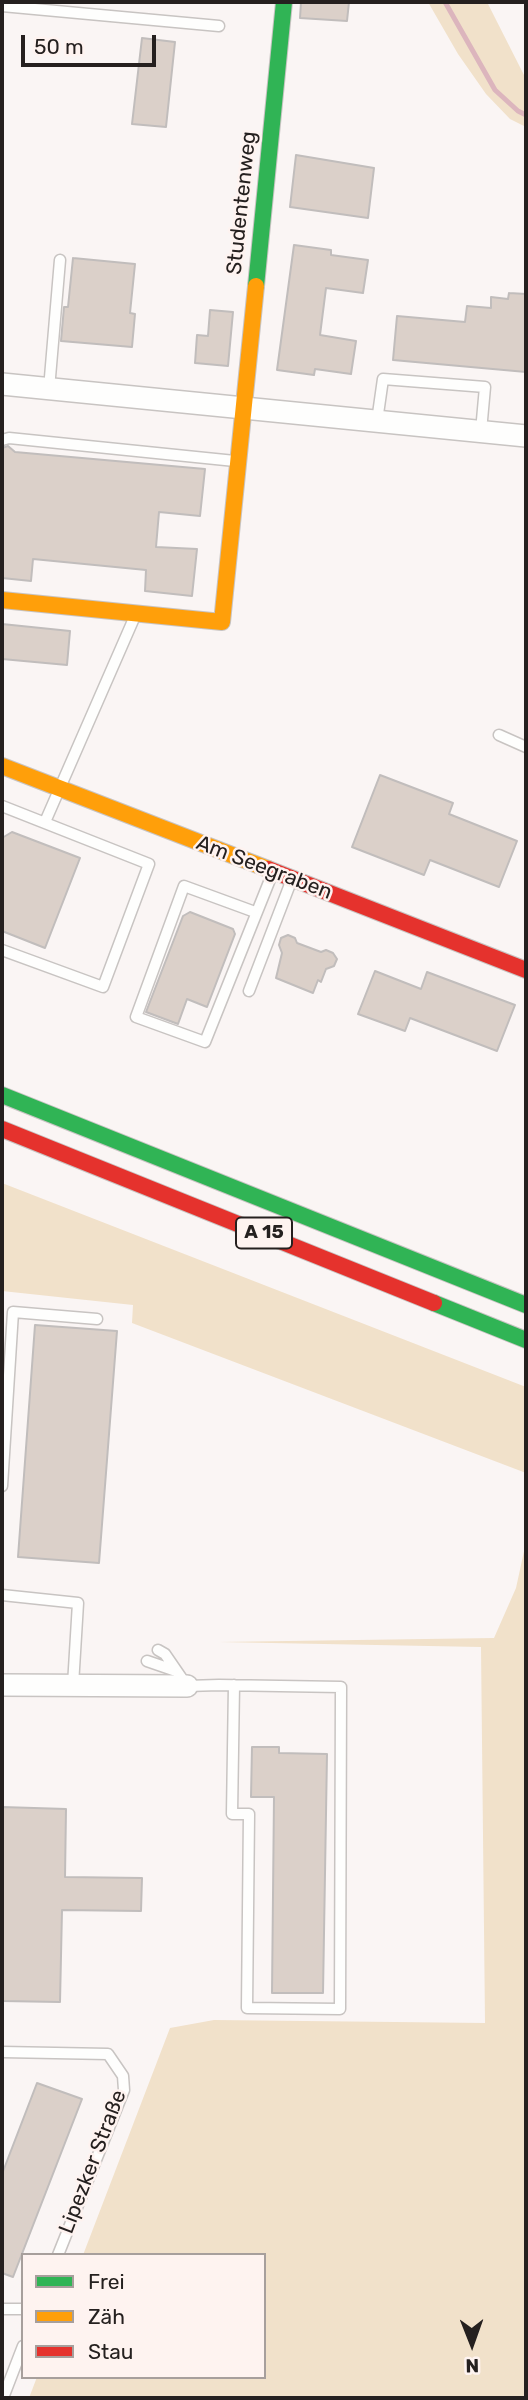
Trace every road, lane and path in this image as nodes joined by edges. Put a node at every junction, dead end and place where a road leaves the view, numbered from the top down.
1 (284, 2) edge
2 (2, 6) edge
3 (219, 26) dead end
4 (60, 260) dead end
5 (2, 384) edge
6 (49, 389) junction
7 (242, 408) junction
8 (376, 421) junction
9 (481, 431) junction
10 (526, 436) edge
11 (2, 440) edge
12 (237, 462) junction
13 (2, 600) edge
14 (137, 613) junction
15 (499, 735) dead end
16 (526, 747) edge
17 (2, 766) edge
18 (60, 789) junction
19 (2, 806) edge
20 (46, 822) junction
21 (273, 872) junction
22 (292, 879) junction
23 (255, 912) junction
24 (2, 950) edge
25 (526, 970) edge
26 (249, 991) dead end
27 (2, 1096) edge
28 (2, 1129) edge
29 (526, 1305) edge
30 (97, 1319) dead end
31 (526, 1340) edge
32 (2, 1486) edge
33 (2, 1595) edge
34 (158, 1650) dead end
35 (147, 1661) dead end
36 (181, 1678) junction
37 (2, 1685) edge
38 (73, 1685) junction
39 (234, 1685) junction
40 (2, 2052) edge
41 (59, 2253) edge
42 (2, 2309) edge
43 (21, 2309) edge
44 (21, 2351) edge
45 (3, 2398) edge

1 - 7 main road, Studentenweg
2 - 3 lane
4 - 6 lane
5 - 6 street
6 - 7 street
7 - 8 street
7 - 12 main road
8 - 9 street
8 - 9 lane
9 - 10 street
11 - 12 lane
12 - 14 main road
13 - 14 main road
14 - 18 lane
15 - 16 lane
17 - 18 main road, Am Seegraben
18 - 20 lane
18 - 21 main road, Am Seegraben
19 - 20 lane
20 - 24 lane
21 - 22 main road, Am Seegraben
21 - 23 lane
22 - 25 main road, Am Seegraben
22 - 26 lane
23 - 23 lane
27 - 29 main road, A 15
28 - 31 main road, A 15
30 - 32 lane
33 - 38 lane
34 - 36 lane
35 - 36 lane
36 - 38 street
36 - 39 lane
37 - 38 street
39 - 39 lane
40 - 41 lane, Lipezker Straße
42 - 43 lane
44 - 45 lane

